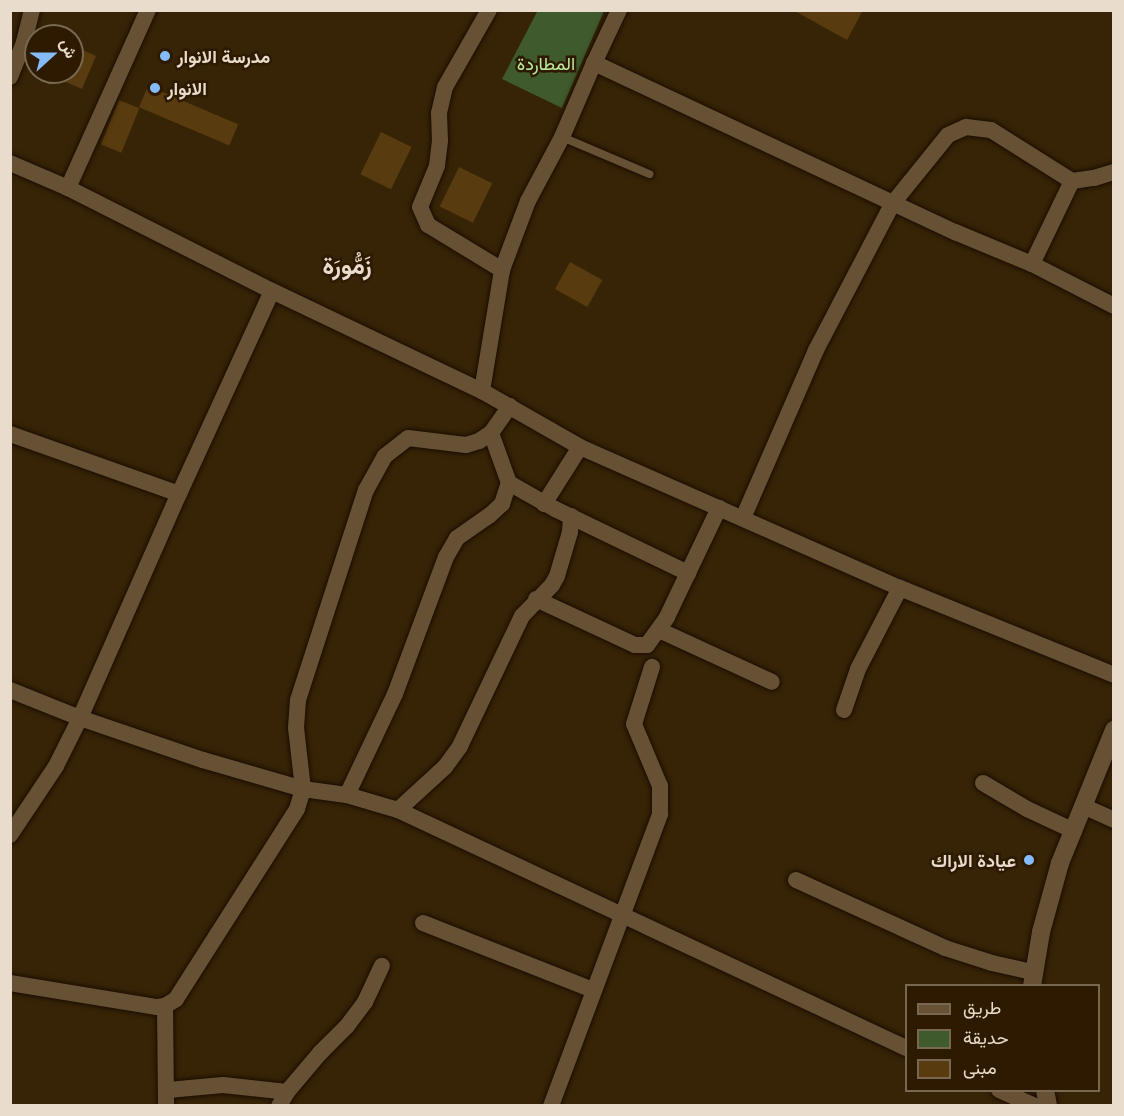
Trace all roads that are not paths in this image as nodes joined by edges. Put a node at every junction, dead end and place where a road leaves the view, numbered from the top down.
1 (32, 10) edge
2 (148, 10) edge
3 (489, 10) edge
4 (619, 10) edge
5 (594, 63) junction
6 (10, 77) edge
7 (562, 137) junction
8 (10, 163) edge
9 (1113, 172) edge
10 (649, 174) dead end
11 (1072, 181) junction
12 (68, 188) junction
13 (893, 203) junction
14 (1032, 264) junction
15 (502, 270) junction
16 (272, 291) junction
17 (1113, 306) edge
18 (482, 391) junction
19 (510, 406) junction
20 (491, 433) junction
21 (10, 434) edge
22 (580, 447) junction
23 (509, 483) junction
24 (178, 494) junction
25 (544, 504) junction
26 (719, 508) junction
27 (571, 516) junction
28 (743, 518) junction
29 (688, 573) junction
30 (900, 588) junction
31 (536, 599) junction
32 (659, 630) junction
33 (652, 667) dead end
34 (1113, 675) edge
35 (772, 682) dead end
36 (10, 690) edge
37 (844, 710) dead end
38 (80, 718) junction
39 (1112, 736) edge
40 (983, 783) dead end
41 (303, 789) junction
42 (347, 795) junction
43 (1083, 806) junction
44 (398, 810) junction
45 (1113, 820) edge
46 (1074, 831) junction
47 (10, 835) edge
48 (796, 879) dead end
49 (620, 915) junction
50 (423, 923) dead end
51 (381, 966) dead end
52 (1032, 979) edge
53 (10, 983) edge
54 (593, 990) junction
55 (165, 1006) junction
56 (905, 1048) edge
57 (167, 1098) edge
58 (1007, 1098) edge
59 (283, 1099) edge
60 (551, 1106) edge
61 (1035, 1106) edge

1 - 6 street
2 - 12 street
3 - 15 street
4 - 5 street
5 - 7 street
5 - 13 street
7 - 10 lane
7 - 15 street
8 - 12 street
9 - 11 street
11 - 13 street
11 - 14 street
12 - 16 street
13 - 14 street
13 - 28 street
14 - 17 street
15 - 18 street
16 - 18 street
16 - 24 street
18 - 19 street
19 - 20 street
19 - 22 street
20 - 23 street
20 - 41 street
21 - 24 street
22 - 25 street
22 - 26 street
23 - 25 street
23 - 42 street
24 - 38 street
25 - 27 street
26 - 28 street
26 - 29 street
27 - 29 street
27 - 31 street
28 - 30 street
29 - 32 street
30 - 34 street
30 - 37 street
31 - 32 street
31 - 44 street
32 - 35 street
33 - 49 street
36 - 38 street
38 - 41 street
38 - 47 street
39 - 43 street
40 - 46 street
41 - 42 street
41 - 55 street
42 - 44 street
43 - 45 street
43 - 46 street
44 - 49 street
46 - 52 street
48 - 52 street
49 - 54 street
49 - 56 street
50 - 54 street
51 - 59 street
53 - 55 street
54 - 60 street
55 - 57 street
57 - 59 street
58 - 61 street

